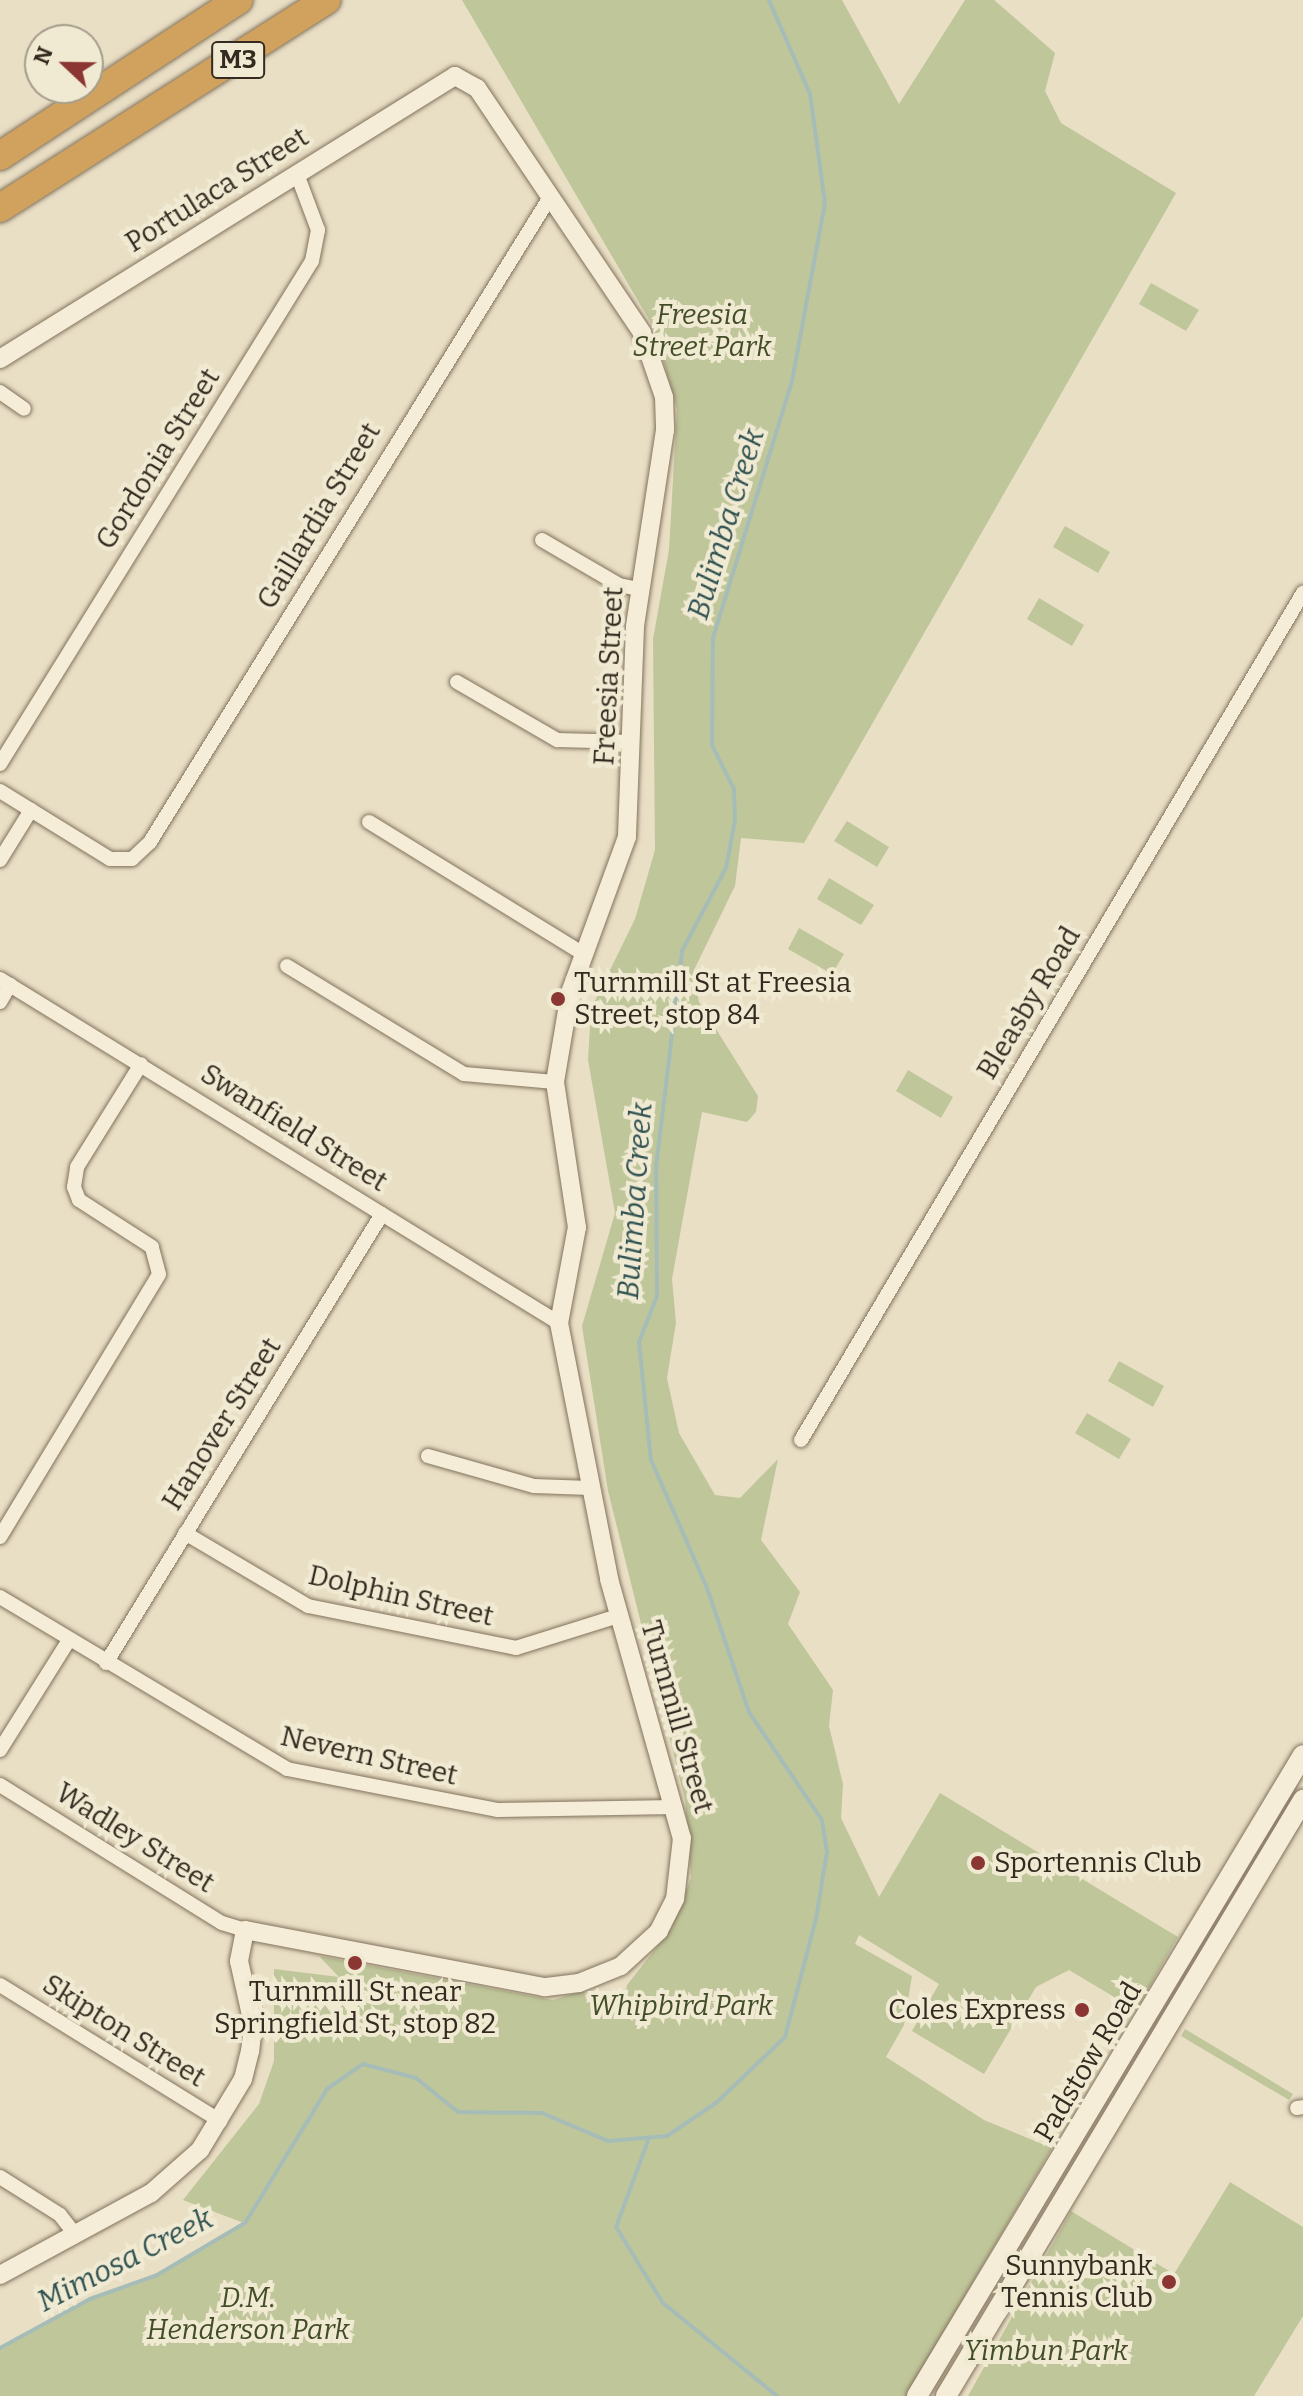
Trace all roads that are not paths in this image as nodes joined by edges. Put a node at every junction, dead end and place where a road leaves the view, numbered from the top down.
1 (238, 0) edge
2 (326, 0) edge
3 (465, 78) joint
4 (0, 156) edge
5 (297, 174) junction
6 (550, 197) junction
7 (0, 208) edge
8 (0, 359) edge
9 (0, 392) edge
10 (24, 409) dead end
11 (542, 540) dead end
12 (640, 589) junction
13 (1303, 593) edge
14 (457, 682) dead end
15 (632, 742) junction
16 (0, 764) edge
17 (0, 791) edge
18 (31, 810) junction
19 (369, 822) dead end
20 (0, 860) edge
21 (585, 955) junction
22 (287, 966) dead end
23 (5, 982) edge
24 (0, 1002) edge
25 (141, 1064) junction
26 (555, 1082) junction
27 (382, 1214) junction
28 (559, 1323) junction
29 (801, 1440) dead end
30 (428, 1456) dead end
31 (590, 1488) junction
32 (185, 1533) junction
33 (0, 1537) edge
34 (0, 1597) edge
35 (618, 1616) junction
36 (69, 1640) junction
37 (106, 1663) junction
38 (0, 1750) edge
39 (1303, 1755) edge
40 (0, 1785) edge
41 (1303, 1800) edge
42 (675, 1807) junction
43 (245, 1930) junction
44 (0, 1985) edge
45 (220, 2121) junction
46 (0, 2177) edge
47 (75, 2234) junction
48 (0, 2275) edge
49 (917, 2396) edge
50 (946, 2396) edge

1 - 4 highway, M3
2 - 7 highway, M3
3 - 5 street, Portulaca Street
3 - 6 street, Freesia Street
5 - 8 street, Portulaca Street
5 - 16 street, Gordonia Street
6 - 12 street, Freesia Street
6 - 18 street, Gaillardia Street
9 - 10 street
11 - 12 street
12 - 15 street, Freesia Street
13 - 29 street, Bleasby Road
14 - 15 street
15 - 21 street, Freesia Street
17 - 18 street
18 - 20 street
19 - 21 street
21 - 26 street, Freesia Street
22 - 26 street
23 - 24 street
23 - 25 street, Swanfield Street
25 - 27 street, Swanfield Street
25 - 33 street
26 - 28 street, Freesia Street
27 - 28 street, Swanfield Street
27 - 32 street, Hanover Street
28 - 31 street, Turnmill Street
30 - 31 street
31 - 35 street, Turnmill Street
32 - 35 street, Dolphin Street
32 - 37 street, Hanover Street
34 - 36 street, Nevern Street
35 - 42 street, Turnmill Street
36 - 37 street, Nevern Street
36 - 38 street
37 - 42 street, Nevern Street
39 - 49 main road, Padstow Road
40 - 43 street, Wadley Street
41 - 50 main road, Padstow Road
42 - 43 street, Turnmill Street
43 - 45 street
44 - 45 street, Skipton Street
45 - 47 street
46 - 47 street
47 - 48 street

